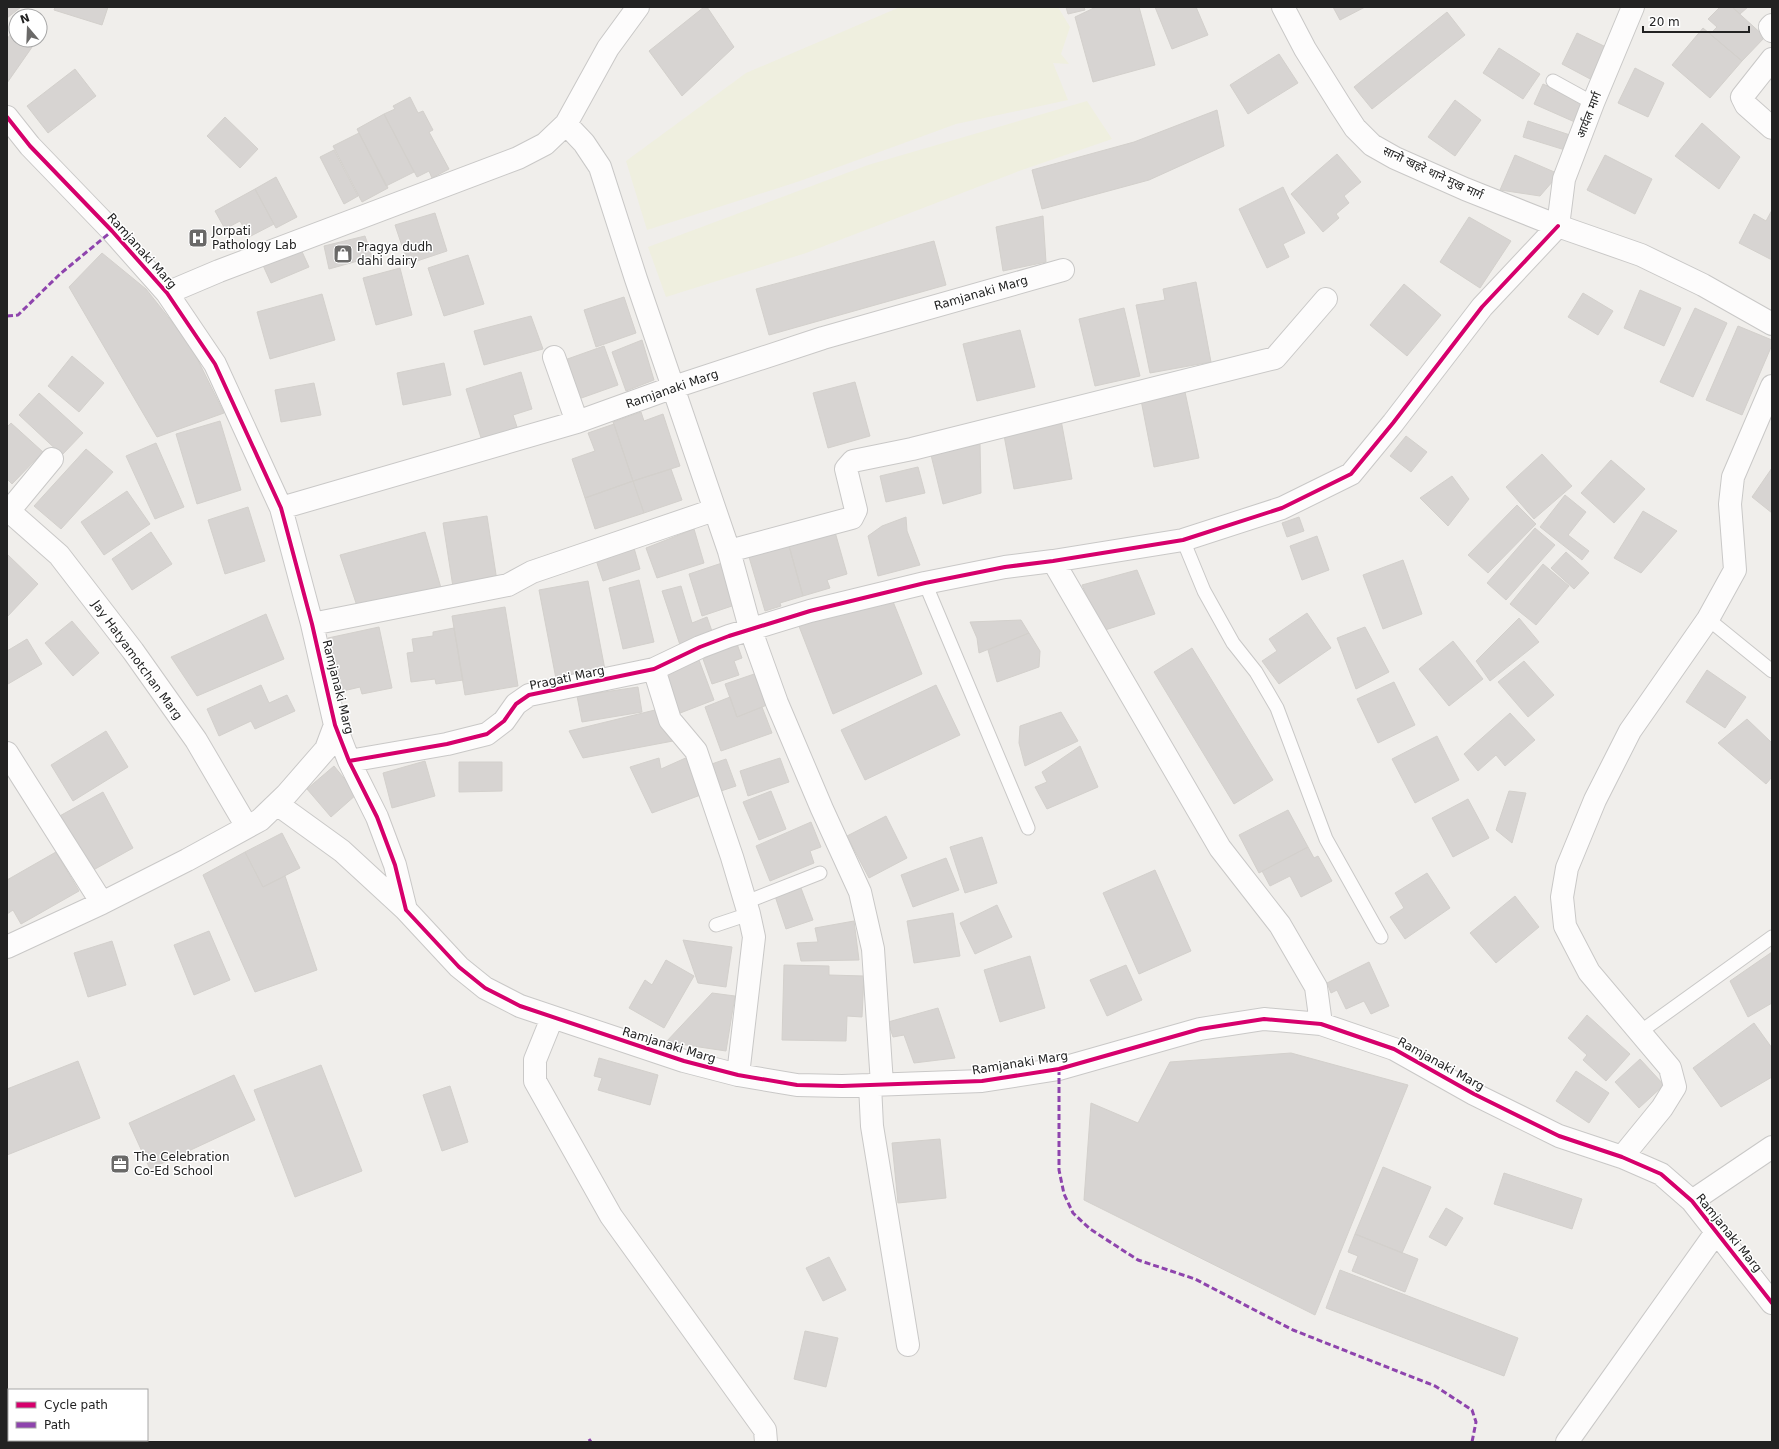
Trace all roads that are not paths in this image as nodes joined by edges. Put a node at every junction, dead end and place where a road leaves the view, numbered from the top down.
1 (638, 7) edge
2 (1283, 7) edge
3 (1633, 7) edge
4 (1772, 25) edge
5 (1772, 32) edge
6 (1772, 58) edge
7 (1553, 81) dead end
8 (1593, 104) junction
9 (7, 117) edge
10 (566, 124) junction
11 (1767, 124) edge
12 (1558, 226) junction
13 (1063, 270) dead end
14 (167, 292) junction
15 (1326, 299) dead end
16 (1772, 324) edge
17 (554, 357) dead end
18 (1772, 386) edge
19 (674, 387) junction
20 (577, 422) junction
21 (52, 460) dead end
22 (281, 508) junction
23 (714, 510) junction
24 (8, 513) edge
25 (1183, 540) junction
26 (730, 551) junction
27 (1053, 561) junction
28 (925, 583) junction
29 (1708, 619) junction
30 (312, 624) junction
31 (750, 628) junction
32 (654, 669) junction
33 (1772, 671) edge
34 (335, 725) junction
35 (7, 753) edge
36 (349, 761) junction
37 (277, 804) junction
38 (247, 827) junction
39 (1028, 828) dead end
40 (820, 873) dead end
41 (102, 903) junction
42 (748, 908) junction
43 (406, 910) junction
44 (716, 925) dead end
45 (1381, 936) dead end
46 (1772, 937) edge
47 (7, 947) edge
48 (552, 1018) junction
49 (1320, 1024) junction
50 (1640, 1032) junction
51 (738, 1075) junction
52 (876, 1084) junction
53 (1772, 1147) edge
54 (1622, 1157) junction
55 (1692, 1201) junction
56 (1717, 1231) junction
57 (1772, 1303) edge
58 (908, 1345) dead end
59 (766, 1442) edge
60 (1567, 1442) edge

1 - 10 street
2 - 12 street, सानो खहरे थाने मुख मार्ग
3 - 8 street, आर्यल मार्ग
4 - 5 street
6 - 11 street
7 - 8 lane
8 - 12 street, आर्यल मार्ग
9 - 14 street, Ramjanaki Marg
10 - 14 street
10 - 19 street
12 - 16 street, सानो खहरे थाने मुख मार्ग
12 - 25 street, Pragati Marg
13 - 19 street, Ramjanaki Marg
14 - 22 street, Ramjanaki Marg
15 - 26 street
17 - 20 street
18 - 29 street
19 - 20 street, Ramjanaki Marg
19 - 23 street
20 - 22 street, Ramjanaki Marg
21 - 24 street
22 - 30 street, Ramjanaki Marg
23 - 26 street
23 - 30 street
24 - 38 street, Jay Hatyamotchan Marg
25 - 27 street, Pragati Marg
25 - 45 lane
26 - 31 street
27 - 28 street, Pragati Marg
27 - 49 street
28 - 31 street, Pragati Marg
28 - 39 lane
29 - 33 lane
29 - 50 street
30 - 34 street, Ramjanaki Marg
31 - 32 street, Pragati Marg
31 - 52 street
32 - 36 street, Pragati Marg
32 - 42 street
34 - 36 street, Ramjanaki Marg
34 - 37 street
35 - 41 street
36 - 43 street, Ramjanaki Marg
37 - 38 street
37 - 43 street
38 - 41 street
40 - 42 lane
41 - 47 street
42 - 44 lane
42 - 51 street
43 - 48 street, Ramjanaki Marg
46 - 50 lane
48 - 51 street, Ramjanaki Marg
48 - 59 street
49 - 52 street, Ramjanaki Marg
49 - 54 street, Ramjanaki Marg
50 - 54 street
51 - 52 street, Ramjanaki Marg
52 - 58 street
53 - 55 street
54 - 55 street, Ramjanaki Marg
55 - 56 street, Ramjanaki Marg
56 - 57 street, Ramjanaki Marg
56 - 60 street

